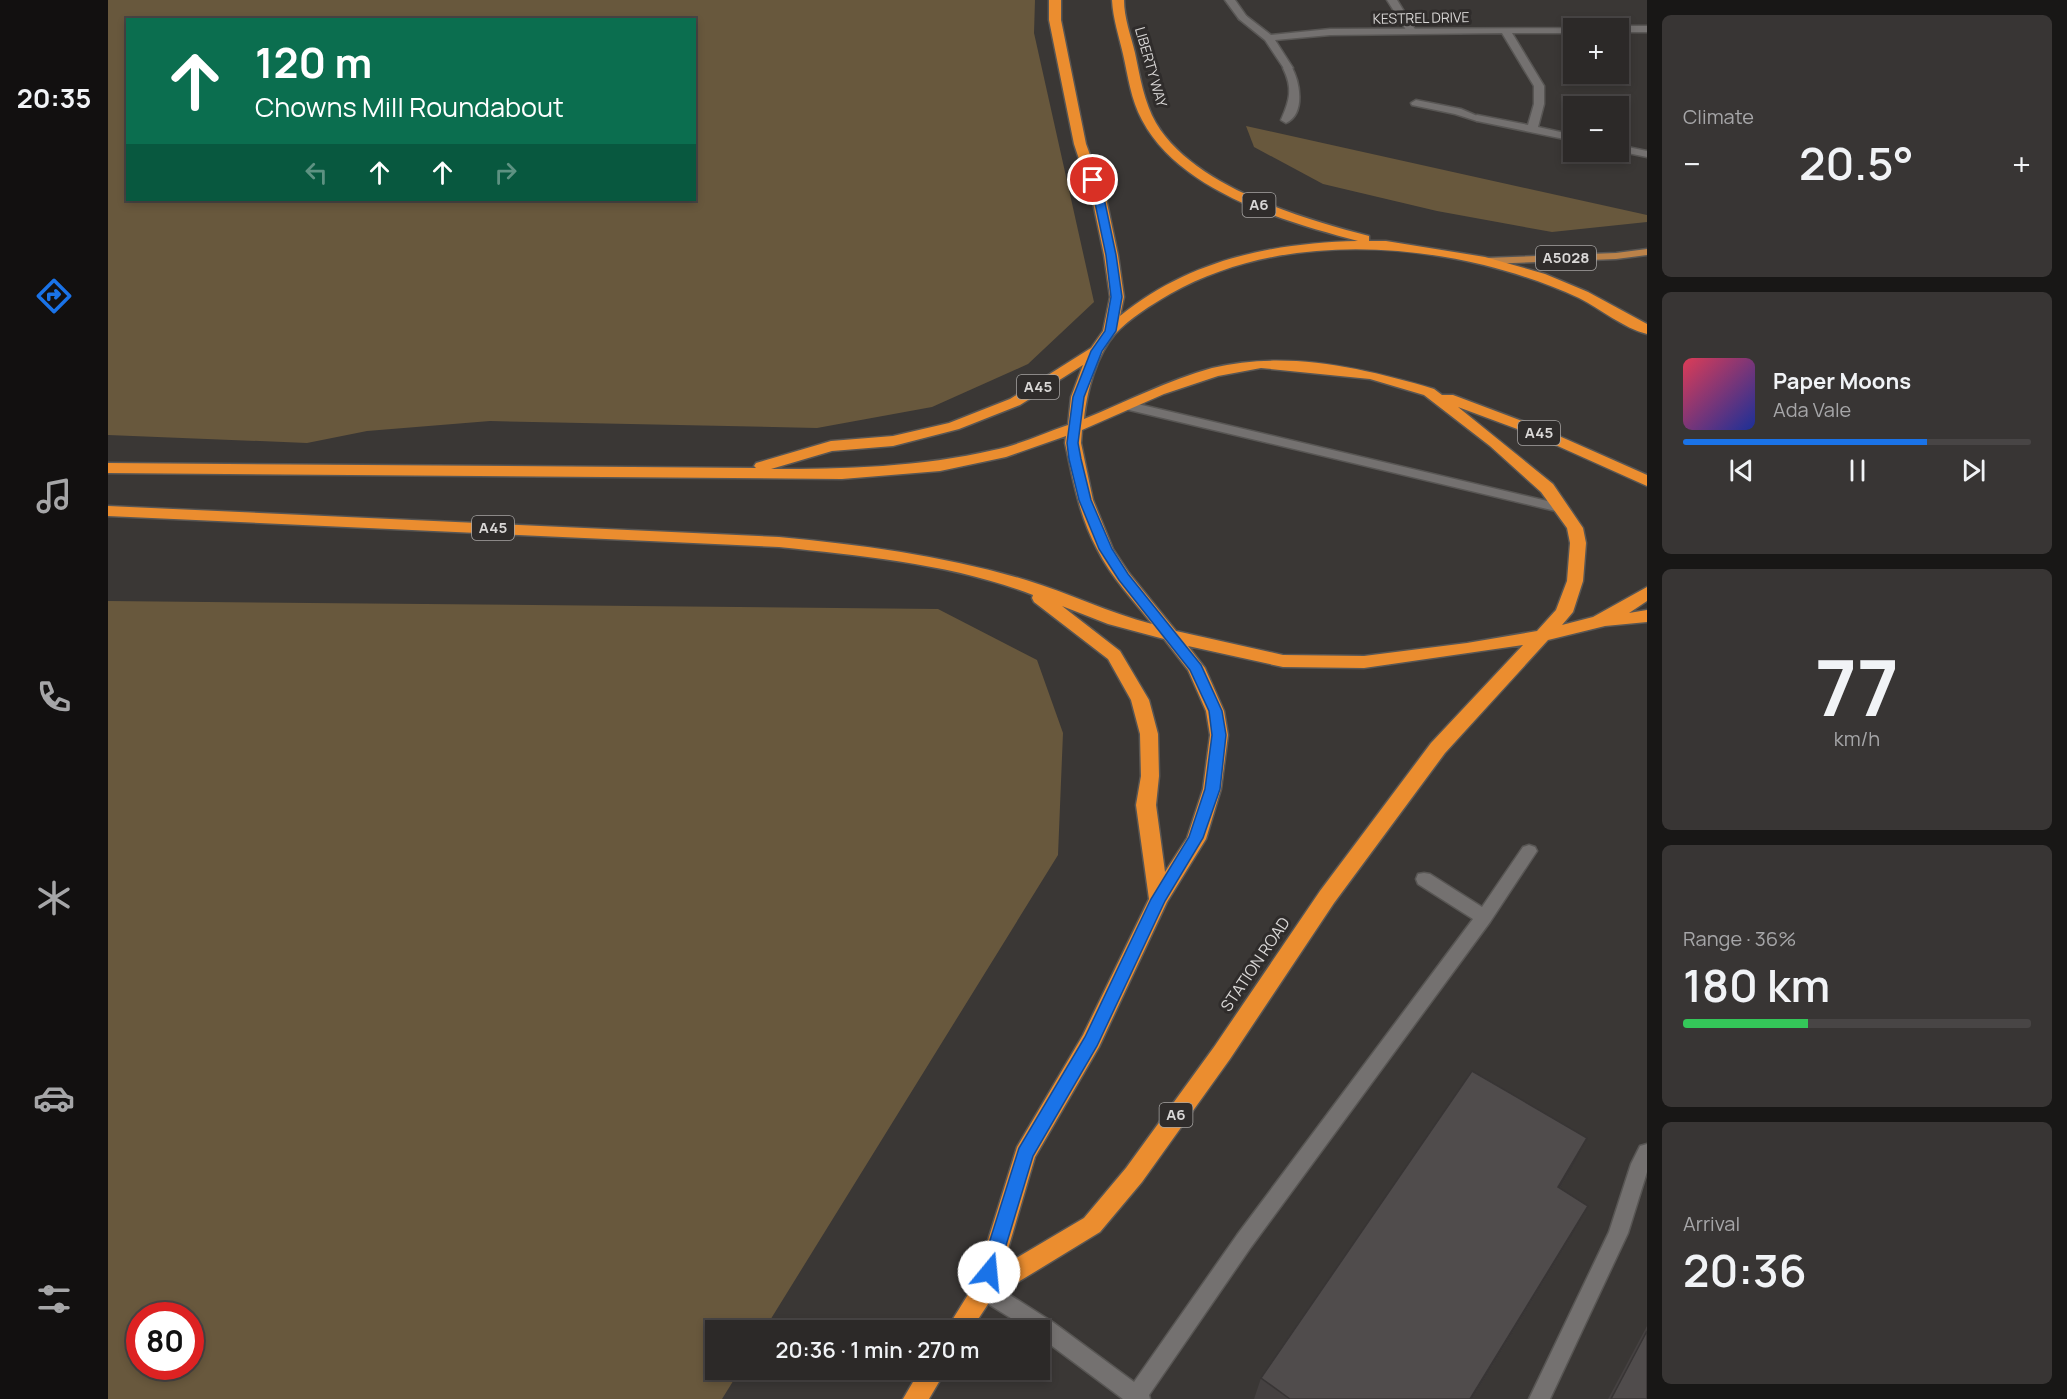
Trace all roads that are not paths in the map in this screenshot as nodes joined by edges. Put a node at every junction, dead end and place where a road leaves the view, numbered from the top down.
1 (1055, 0) edge
2 (1118, 0) edge
3 (1230, 0) edge
4 (1392, 0) edge
5 (1629, 29) edge
6 (1647, 29) edge
7 (1505, 30) junction
8 (1563, 30) edge
9 (1411, 31) junction
10 (1269, 38) junction
11 (1416, 104) dead end
12 (1286, 120) dead end
13 (1532, 130) junction
14 (1563, 136) edge
15 (1629, 150) edge
16 (1647, 153) edge
17 (1386, 245) junction
18 (1647, 252) edge
19 (1485, 261) junction
20 (1647, 330) edge
21 (1110, 331) junction
22 (1096, 351) junction
23 (1429, 392) junction
24 (1129, 406) junction
25 (1074, 428) junction
26 (108, 468) edge
27 (744, 471) junction
28 (1647, 480) edge
29 (1560, 508) junction
30 (108, 511) edge
31 (1023, 585) junction
32 (1647, 593) edge
33 (1647, 616) edge
34 (1598, 622) junction
35 (1169, 634) junction
36 (1540, 636) junction
37 (1528, 851) dead end
38 (1424, 879) dead end
39 (1159, 899) junction
40 (1484, 917) junction
41 (1647, 1152) edge
42 (984, 1290) junction
43 (964, 1320) edge
44 (927, 1380) edge
45 (1138, 1398) edge
46 (915, 1399) edge
47 (1539, 1399) edge

1 - 21 highway
2 - 17 highway, LIBERTY WAY / A6
3 - 10 street
4 - 9 street
5 - 6 street
7 - 8 street, KESTREL DRIVE
7 - 9 street, KESTREL DRIVE
7 - 13 street
9 - 10 street, KESTREL DRIVE
10 - 12 street
11 - 13 street
13 - 14 street
15 - 16 street
17 - 19 highway
17 - 21 highway
18 - 19 main road, A5028
19 - 20 highway
21 - 22 highway
22 - 25 highway, STATION ROAD
22 - 27 highway, A45
23 - 24 highway
23 - 28 highway, A45
23 - 29 highway, STATION ROAD
24 - 25 highway
24 - 29 street
25 - 27 highway, A45
25 - 35 highway, STATION ROAD
26 - 27 highway, A45
29 - 36 highway, STATION ROAD
30 - 31 highway, A45
31 - 35 highway, A45
31 - 39 highway
32 - 34 highway
33 - 34 highway
34 - 36 highway
35 - 36 highway
35 - 39 highway, STATION ROAD / A6
36 - 42 highway, STATION ROAD / A6
37 - 40 street
38 - 40 street
39 - 42 highway, STATION ROAD / A6
40 - 45 street
41 - 47 street
42 - 43 highway, STATION ROAD / A6
42 - 45 street
44 - 46 highway

